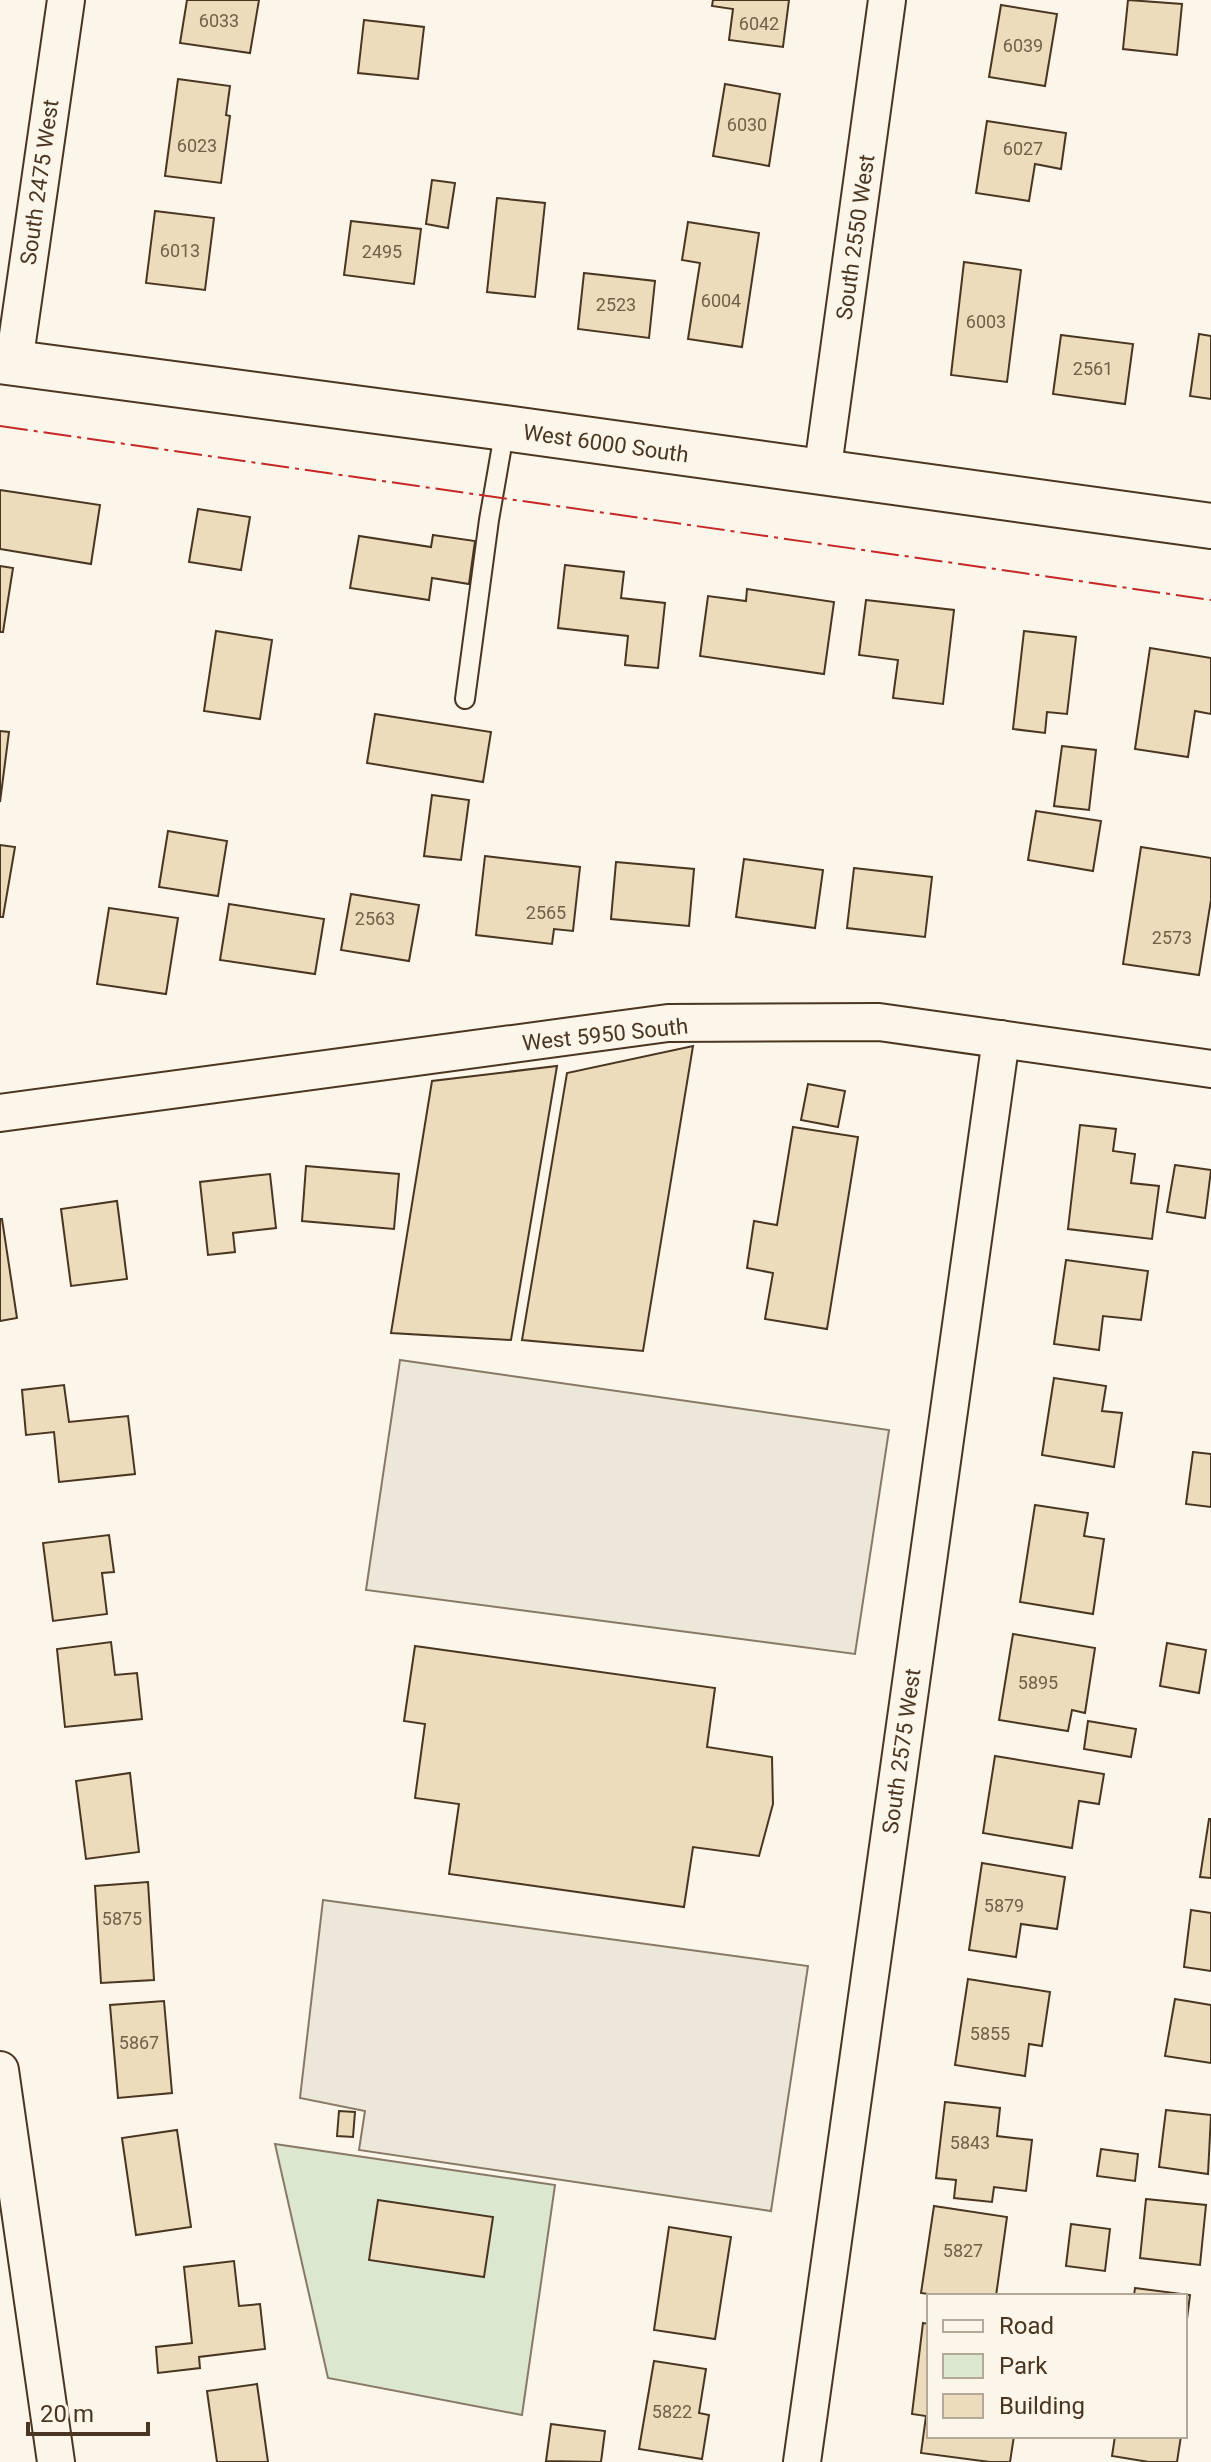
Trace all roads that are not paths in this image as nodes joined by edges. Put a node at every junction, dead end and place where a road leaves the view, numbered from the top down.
1 (66, 0) edge
2 (887, 0) edge
3 (7, 362) edge
4 (505, 428) junction
5 (822, 474) junction
6 (1211, 526) edge
7 (465, 699) dead end
8 (1001, 1039) junction
9 (1211, 1069) edge
10 (0, 1113) edge
11 (0, 2070) edge
12 (56, 2462) edge
13 (802, 2462) edge

1 - 3 street, South 2475 West
2 - 5 street, South 2550 West
3 - 4 street, West 6000 South
4 - 5 street, West 6000 South
4 - 7 lane
5 - 6 street, West 6000 South
8 - 9 street, West 5950 South
8 - 10 street, West 5950 South
8 - 13 street, South 2575 West
11 - 12 street

